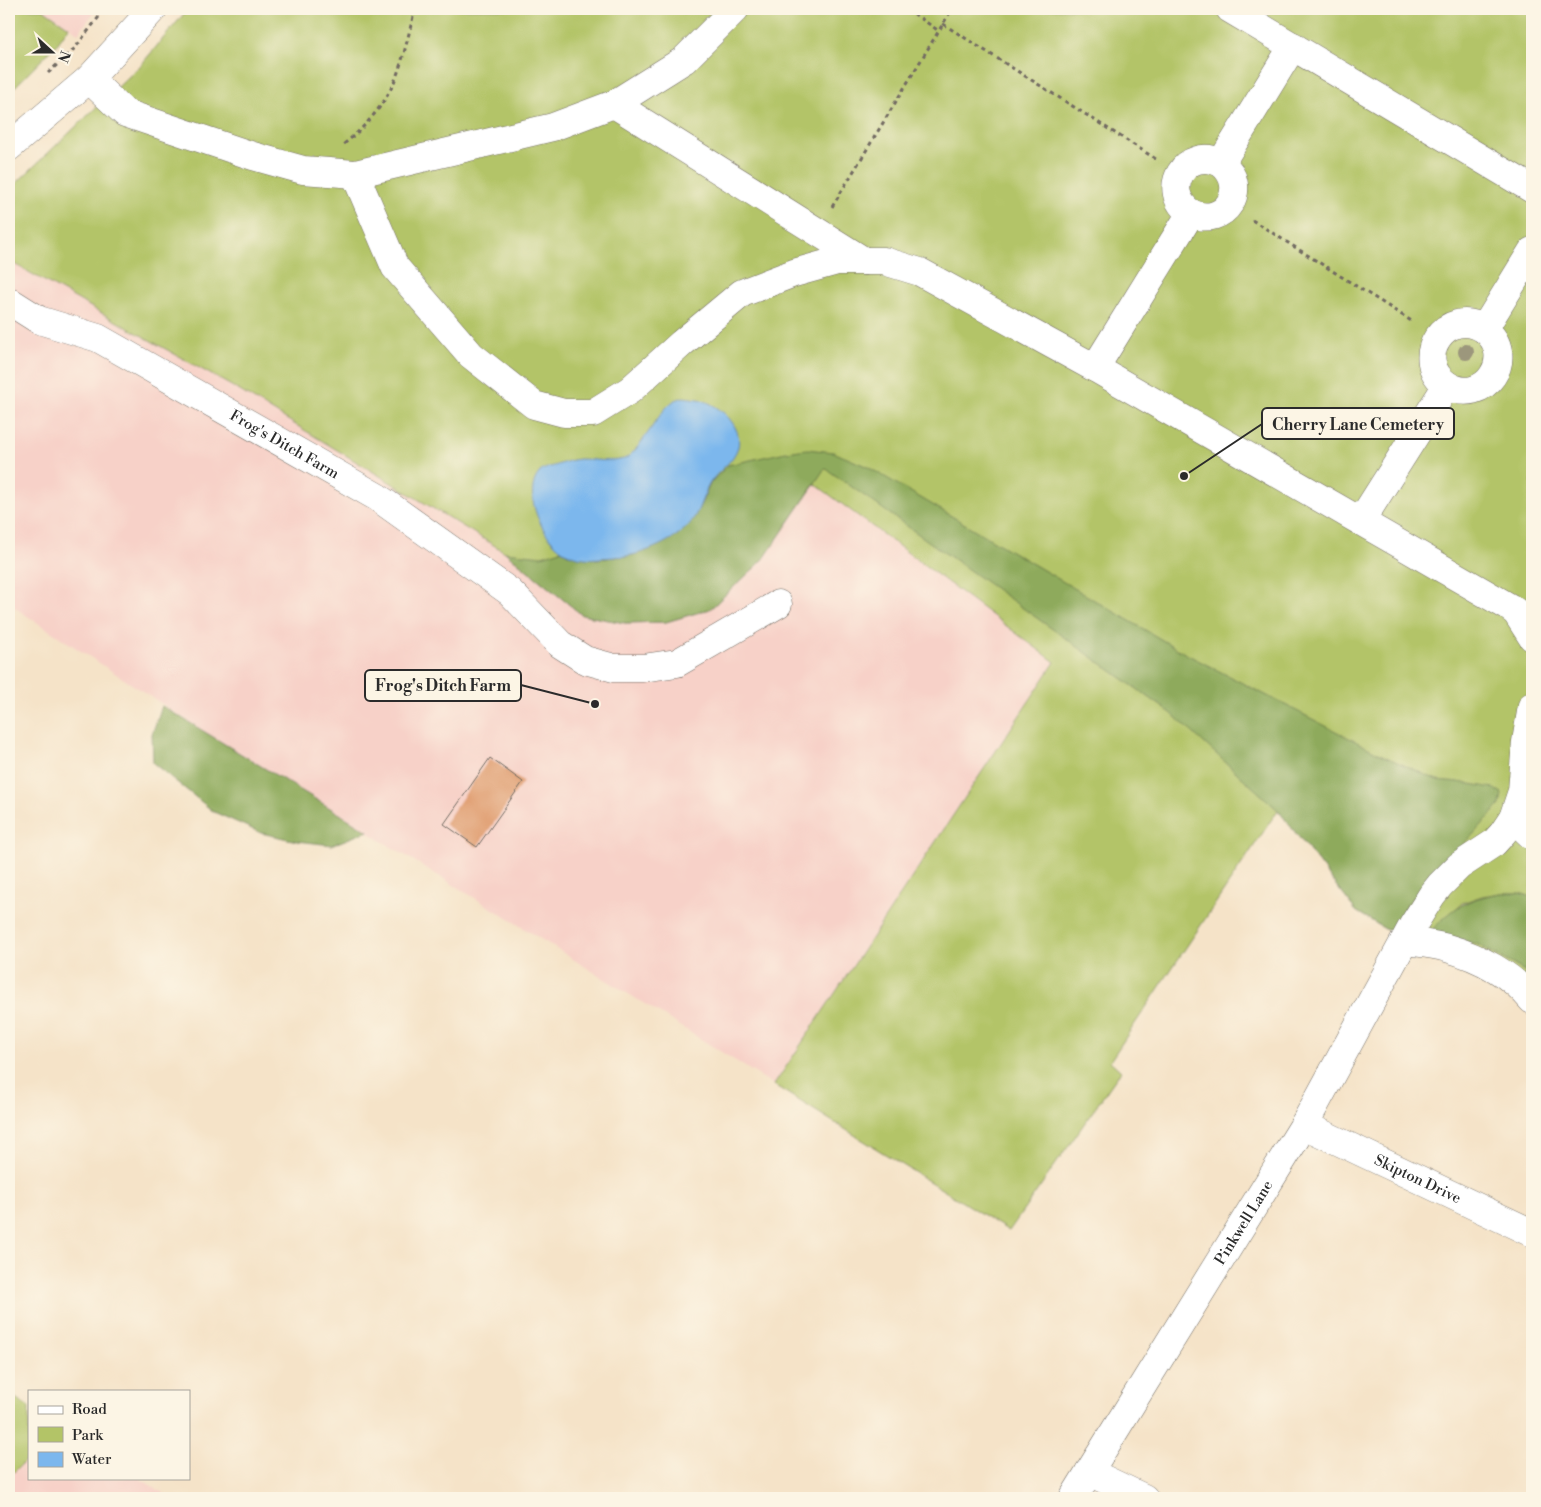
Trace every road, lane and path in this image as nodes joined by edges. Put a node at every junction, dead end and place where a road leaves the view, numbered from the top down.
1 (105, 9) edge
2 (153, 9) edge
3 (415, 9) edge
4 (735, 9) edge
5 (907, 9) edge
6 (952, 9) edge
7 (1230, 9) edge
8 (942, 24) junction
9 (939, 31) junction
10 (1293, 46) junction
11 (42, 79) dead end
12 (89, 79) junction
13 (614, 104) junction
14 (9, 147) edge
15 (1222, 163) junction
16 (319, 171) junction
17 (355, 174) junction
18 (1180, 174) junction
19 (1532, 190) edge
20 (1228, 206) junction
21 (1191, 213) junction
22 (817, 231) junction
23 (1532, 251) edge
24 (864, 261) junction
25 (9, 301) edge
26 (1484, 329) junction
27 (1437, 337) junction
28 (1095, 368) junction
29 (1447, 385) junction
30 (1361, 521) junction
31 (778, 604) dead end
32 (1532, 637) edge
33 (1532, 706) edge
34 (1513, 818) junction
35 (1532, 836) edge
36 (1405, 941) junction
37 (1532, 1000) edge
38 (1304, 1125) junction
39 (1532, 1234) edge
40 (1089, 1472) junction
41 (1073, 1498) edge
42 (1144, 1498) edge

1 - 11 path
2 - 12 street
3 - 16 path
4 - 13 street
5 - 9 path
6 - 8 path
7 - 10 street
8 - 9 path
8 - 18 path
9 - 22 path
10 - 15 street
10 - 19 street
12 - 14 street
12 - 16 street
13 - 17 street
13 - 22 street
15 - 18 street
15 - 20 street
16 - 17 street
17 - 24 street
18 - 21 street
20 - 21 street
20 - 27 path
21 - 28 street
22 - 24 street
23 - 26 street
24 - 28 street
25 - 31 street, Frog's Ditch Farm
26 - 27 street
26 - 29 street
27 - 29 street
28 - 30 street
29 - 30 street
30 - 32 street
33 - 34 street, Pinkwell Lane
34 - 35 street
34 - 36 street, Pinkwell Lane
36 - 37 street
36 - 38 street, Pinkwell Lane
38 - 39 street, Skipton Drive
38 - 40 street, Pinkwell Lane
40 - 41 street, Pinkwell Lane
40 - 42 street

